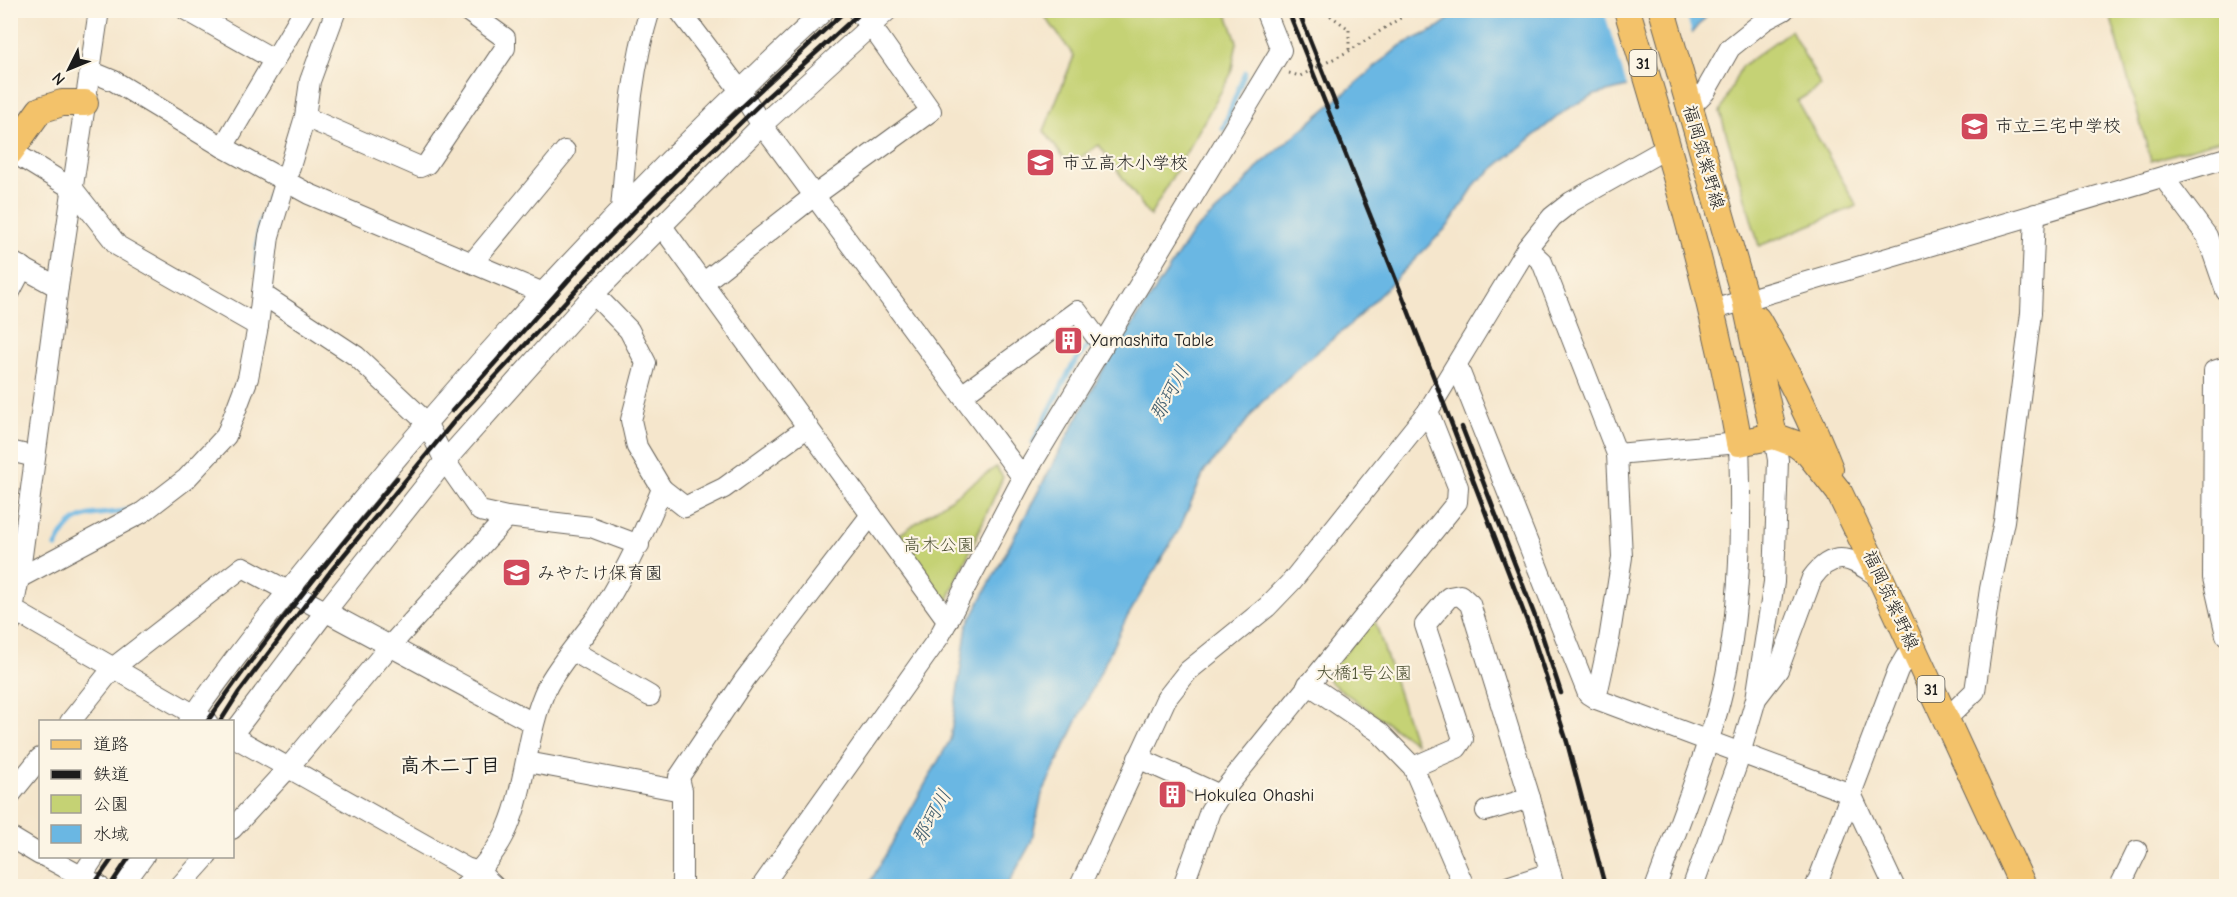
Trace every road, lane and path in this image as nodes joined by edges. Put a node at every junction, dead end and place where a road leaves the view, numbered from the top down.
1 (99, 10) edge
2 (186, 10) edge
3 (304, 10) edge
4 (466, 10) edge
5 (650, 10) edge
6 (679, 10) edge
7 (825, 10) edge
8 (857, 10) edge
9 (888, 10) edge
10 (1265, 10) edge
11 (1328, 10) edge
12 (1413, 10) edge
13 (1627, 10) edge
14 (1662, 10) edge
15 (1784, 10) edge
16 (335, 11) edge
17 (870, 26) junction
18 (1349, 51) junction
19 (275, 60) junction
20 (1270, 68) junction
21 (90, 70) junction
22 (739, 89) junction
23 (1687, 98) junction
24 (85, 103) junction
25 (305, 117) junction
26 (762, 125) junction
27 (223, 147) junction
28 (1667, 148) junction
29 (565, 151) dead end
30 (11, 152) edge
31 (2226, 158) edge
32 (2163, 177) junction
33 (279, 178) junction
34 (73, 189) junction
35 (814, 195) junction
36 (621, 209) junction
37 (2035, 214) junction
38 (661, 225) junction
39 (1527, 249) junction
40 (473, 262) junction
41 (17, 264) edge
42 (703, 283) junction
43 (58, 287) junction
44 (2226, 291) edge
45 (10, 292) edge
46 (543, 293) junction
47 (262, 294) junction
48 (594, 294) junction
49 (1745, 299) junction
50 (1712, 310) junction
51 (252, 322) junction
52 (1103, 346) junction
53 (1457, 365) junction
54 (2226, 367) edge
55 (962, 395) junction
56 (1428, 411) junction
57 (426, 422) junction
58 (808, 427) junction
59 (1774, 436) junction
60 (1739, 443) junction
61 (10, 451) edge
62 (1617, 454) junction
63 (35, 457) junction
64 (445, 461) junction
65 (1023, 478) junction
66 (662, 489) junction
67 (1839, 492) junction
68 (871, 515) junction
69 (507, 517) junction
70 (639, 545) junction
71 (20, 578) junction
72 (1881, 579) junction
73 (287, 592) junction
74 (326, 612) junction
75 (11, 613) edge
76 (948, 621) junction
77 (2226, 635) edge
78 (390, 646) junction
79 (1914, 650) junction
80 (573, 651) junction
81 (113, 668) junction
82 (1308, 684) junction
83 (650, 696) dead end
84 (1596, 699) junction
85 (1756, 699) junction
86 (197, 719) edge
87 (72, 720) edge
88 (1945, 720) junction
89 (533, 723) junction
90 (234, 733) edge
91 (234, 737) edge
92 (1708, 739) junction
93 (1742, 752) junction
94 (1138, 758) junction
95 (39, 759) edge
96 (526, 762) junction
97 (1413, 767) junction
98 (288, 768) junction
99 (682, 791) junction
100 (1851, 794) junction
101 (10, 795) edge
102 (1220, 795) junction
103 (1530, 798) junction
104 (1486, 811) dead end
105 (234, 827) edge
106 (10, 837) edge
107 (2137, 851) dead end
108 (39, 854) edge
109 (45, 858) edge
110 (94, 858) edge
111 (143, 858) edge
112 (205, 858) edge
113 (472, 879) edge
114 (1552, 880) edge
115 (78, 882) edge
116 (99, 886) edge
117 (122, 886) edge
118 (180, 886) edge
119 (494, 886) edge
120 (682, 886) edge
121 (762, 886) edge
122 (1080, 886) edge
123 (1183, 886) edge
124 (1464, 886) edge
125 (1510, 886) edge
126 (1656, 886) edge
127 (1693, 886) edge
128 (1816, 886) edge
129 (1894, 886) edge
130 (2023, 886) edge
131 (2120, 886) edge

1 - 21 street
2 - 19 street
3 - 19 street
4 - 25 street
5 - 36 street
6 - 22 street
7 - 22 street
8 - 17 street
9 - 17 street
10 - 20 street
11 - 18 path
12 - 18 path
13 - 28 main road, 福岡筑紫野線 / 31
14 - 23 main road, 31
15 - 23 street
16 - 25 street
17 - 26 street
17 - 35 street
18 - 20 path
19 - 27 street
20 - 52 street
21 - 24 street
21 - 27 street
22 - 26 street
22 - 36 street
23 - 49 main road, 福岡筑紫野線 / 31
24 - 30 main road
24 - 34 street
25 - 33 street
26 - 35 street
26 - 38 street
27 - 33 street
28 - 39 street
28 - 50 main road, 福岡筑紫野線 / 31
29 - 40 street
30 - 34 street
31 - 32 street
32 - 37 street
32 - 44 street
33 - 40 street
33 - 47 street
34 - 43 street
34 - 51 street
35 - 42 street
35 - 55 street
36 - 46 street
37 - 49 street
37 - 88 street
38 - 42 street
38 - 48 street
39 - 53 street
39 - 62 street
40 - 46 street
41 - 43 street
41 - 45 street
42 - 58 street
43 - 63 street
46 - 57 street
47 - 51 street
47 - 57 street
48 - 64 street
48 - 66 street
49 - 50 street
49 - 59 main road, 福岡筑紫野線 / 31
49 - 67 main road
50 - 60 main road, 福岡筑紫野線 / 31
51 - 71 street
52 - 55 street
52 - 65 street
53 - 56 street
53 - 84 street
54 - 77 street
55 - 65 street
56 - 82 street
56 - 94 street
57 - 64 street
57 - 73 street
58 - 66 street
58 - 68 street
59 - 60 main road
59 - 67 main road, 福岡筑紫野線 / 31
59 - 85 street
60 - 62 street
60 - 92 street
61 - 63 street
62 - 84 street
63 - 71 street
64 - 69 street
64 - 74 street
65 - 76 street
66 - 70 street
67 - 72 main road, 福岡筑紫野線 / 31
68 - 76 street
68 - 99 street
69 - 70 street
69 - 78 street
70 - 80 street
71 - 75 street
72 - 79 main road, 福岡筑紫野線 / 31
72 - 85 street
73 - 74 street
73 - 81 street
73 - 86 street
74 - 78 street
74 - 90 street
75 - 81 street
76 - 121 street
78 - 89 street
78 - 98 street
79 - 88 main road, 福岡筑紫野線 / 31
79 - 100 street
80 - 83 street
80 - 89 street
81 - 86 street
81 - 87 street
82 - 97 street
82 - 102 street
84 - 92 street
85 - 93 street
88 - 130 main road, 福岡筑紫野線 / 31
89 - 96 street
91 - 98 street
92 - 93 street
92 - 126 street
93 - 100 street
93 - 127 street
94 - 102 street
94 - 122 street
95 - 101 street
96 - 99 street
96 - 113 street
97 - 103 street
97 - 124 street
98 - 105 street
98 - 113 street
99 - 120 street
100 - 128 street
100 - 129 street
102 - 123 street
103 - 104 street
103 - 114 street
106 - 108 street
107 - 131 street
109 - 115 street
110 - 115 street
111 - 117 street
112 - 118 street
113 - 119 street
114 - 125 street
115 - 116 street

